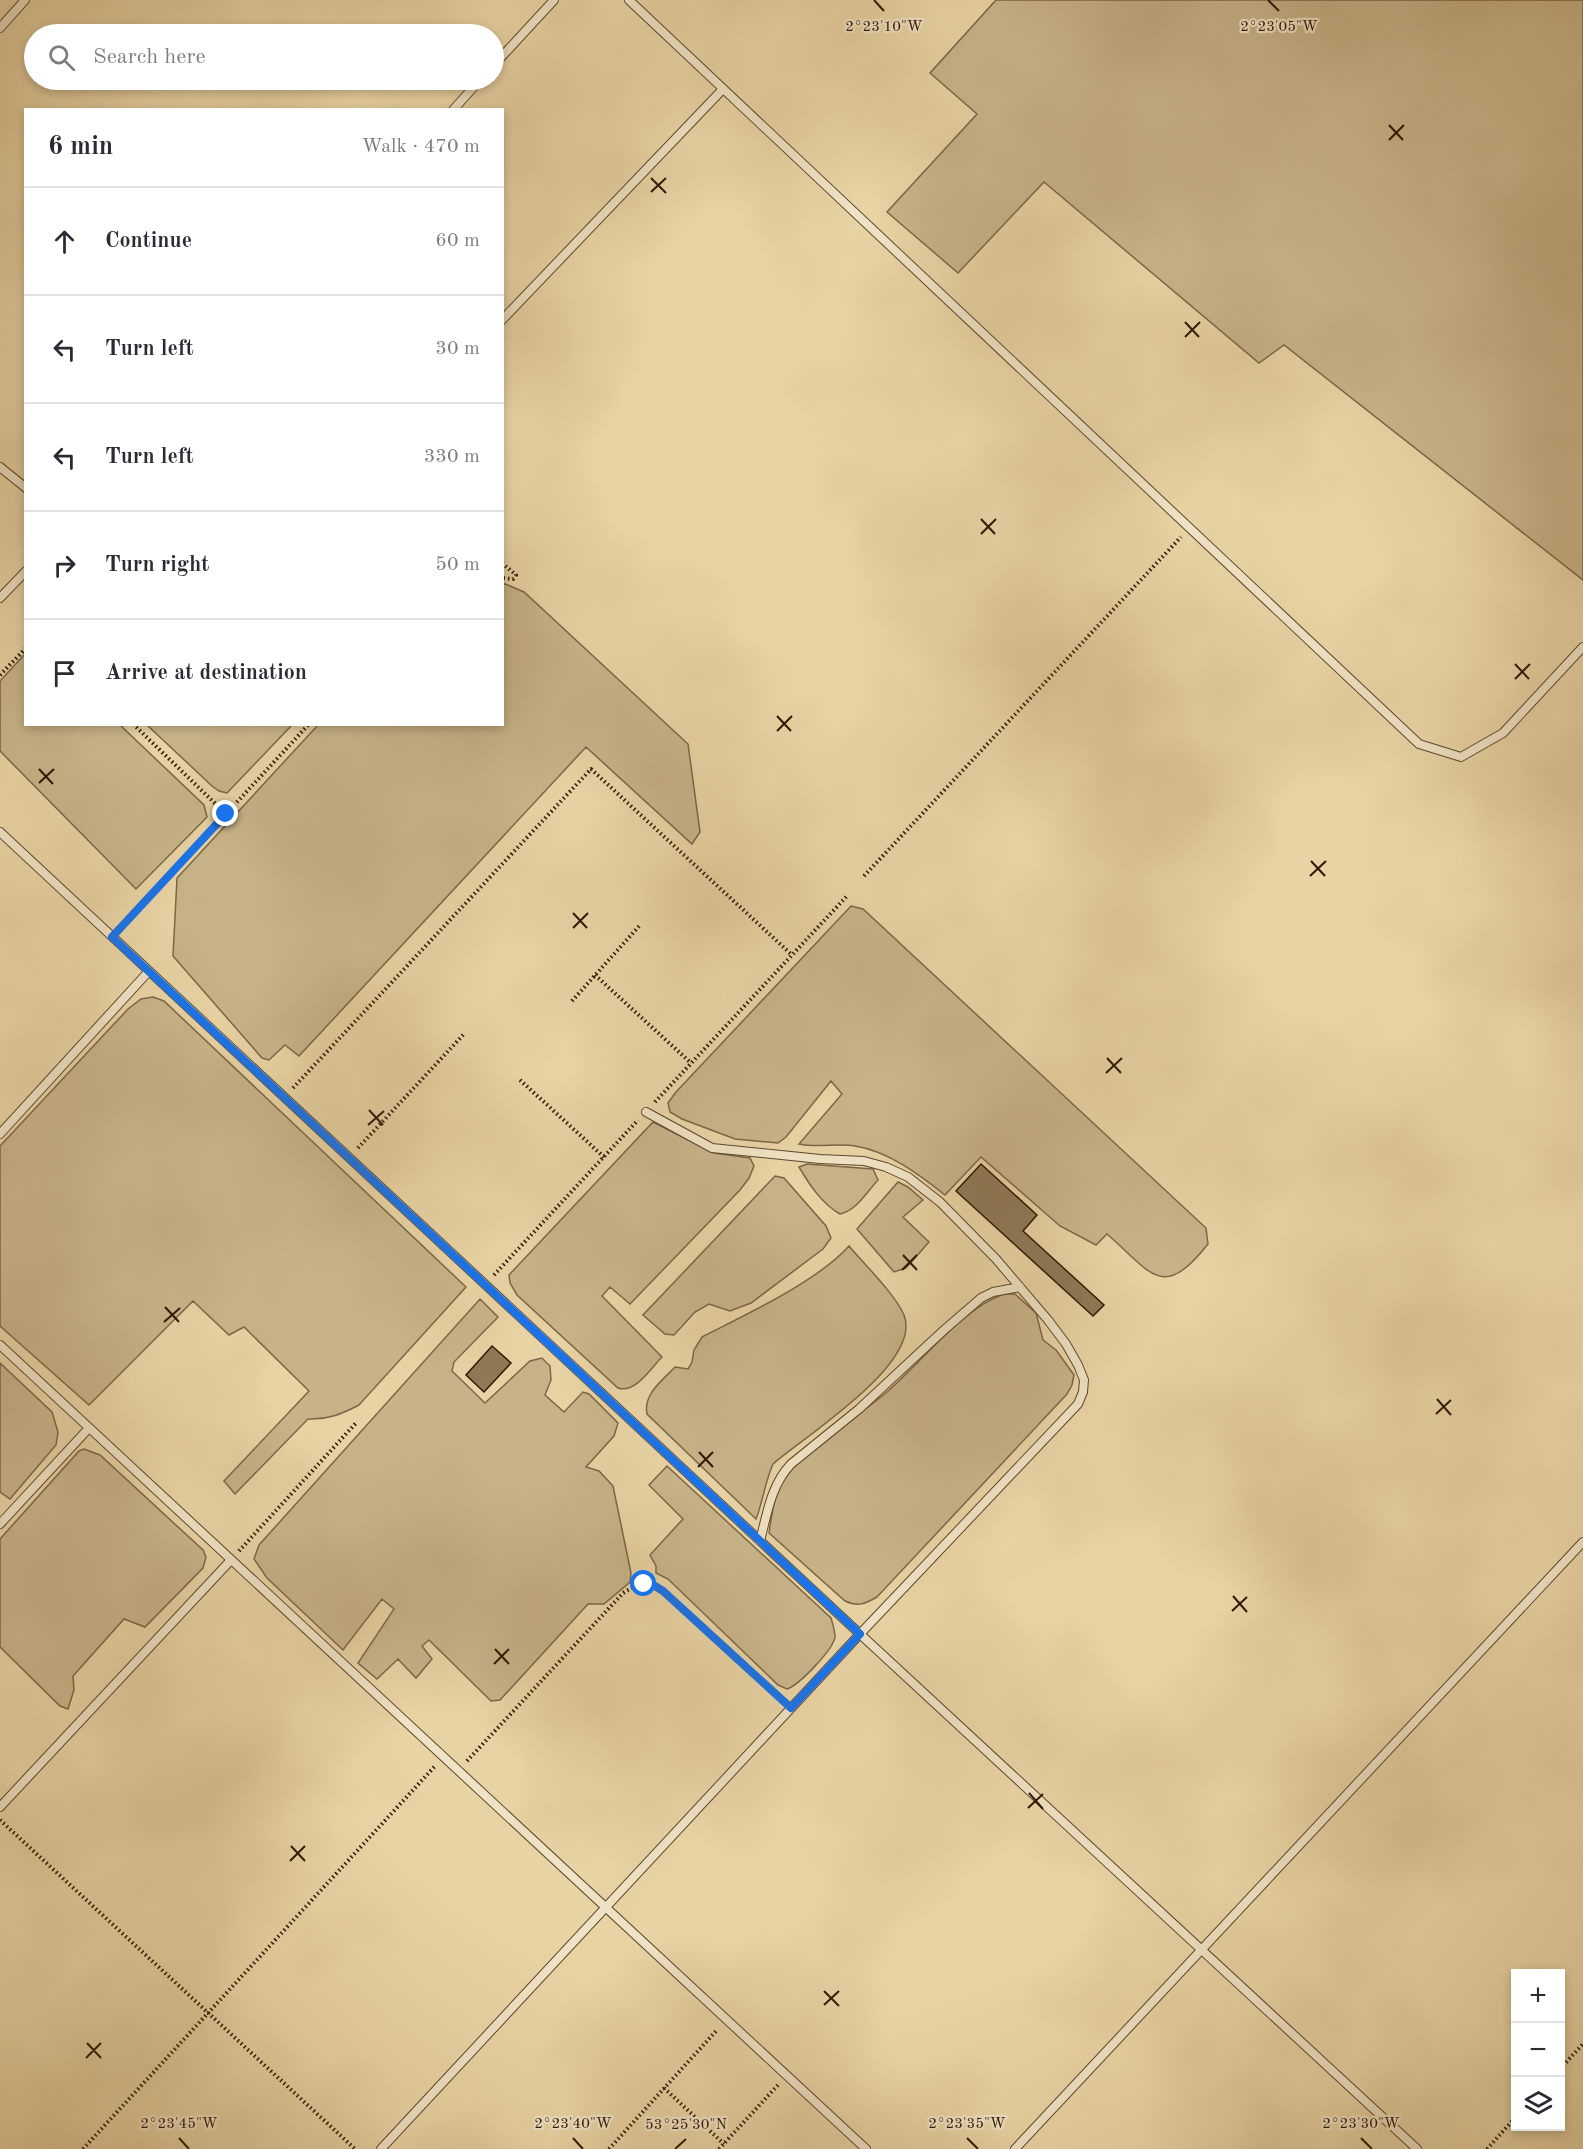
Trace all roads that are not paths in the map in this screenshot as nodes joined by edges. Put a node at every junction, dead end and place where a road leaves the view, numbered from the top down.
1 (25, 0) edge
2 (554, 0) edge
3 (628, 0) edge
4 (0, 28) edge
5 (504, 54) edge
6 (723, 89) junction
7 (471, 90) edge
8 (455, 108) edge
9 (504, 318) edge
10 (0, 467) edge
11 (24, 486) edge
12 (24, 573) edge
13 (0, 598) edge
14 (1583, 647) edge
15 (0, 832) edge
16 (149, 971) junction
17 (646, 1112) road end
18 (0, 1134) edge
19 (1020, 1287) junction
20 (0, 1345) edge
21 (89, 1428) junction
22 (0, 1524) edge
23 (760, 1541) junction
24 (1583, 1542) edge
25 (231, 1560) junction
26 (860, 1634) junction
27 (0, 1807) edge
28 (605, 1907) junction
29 (1201, 1950) junction
30 (381, 2149) edge
31 (866, 2149) edge
32 (1015, 2149) edge
33 (1417, 2149) edge

1 - 4 lane
2 - 5 lane
3 - 6 lane
6 - 9 lane
6 - 14 lane
7 - 8 lane
10 - 11 lane
12 - 13 lane
15 - 16 lane
16 - 18 lane
16 - 23 lane
17 - 19 lane
19 - 23 lane
19 - 26 lane
20 - 21 lane
21 - 22 lane
21 - 25 lane
23 - 26 lane
24 - 29 lane
25 - 27 lane
25 - 28 lane
26 - 28 lane
26 - 29 lane
28 - 30 lane
28 - 31 lane
29 - 32 lane
29 - 33 lane

